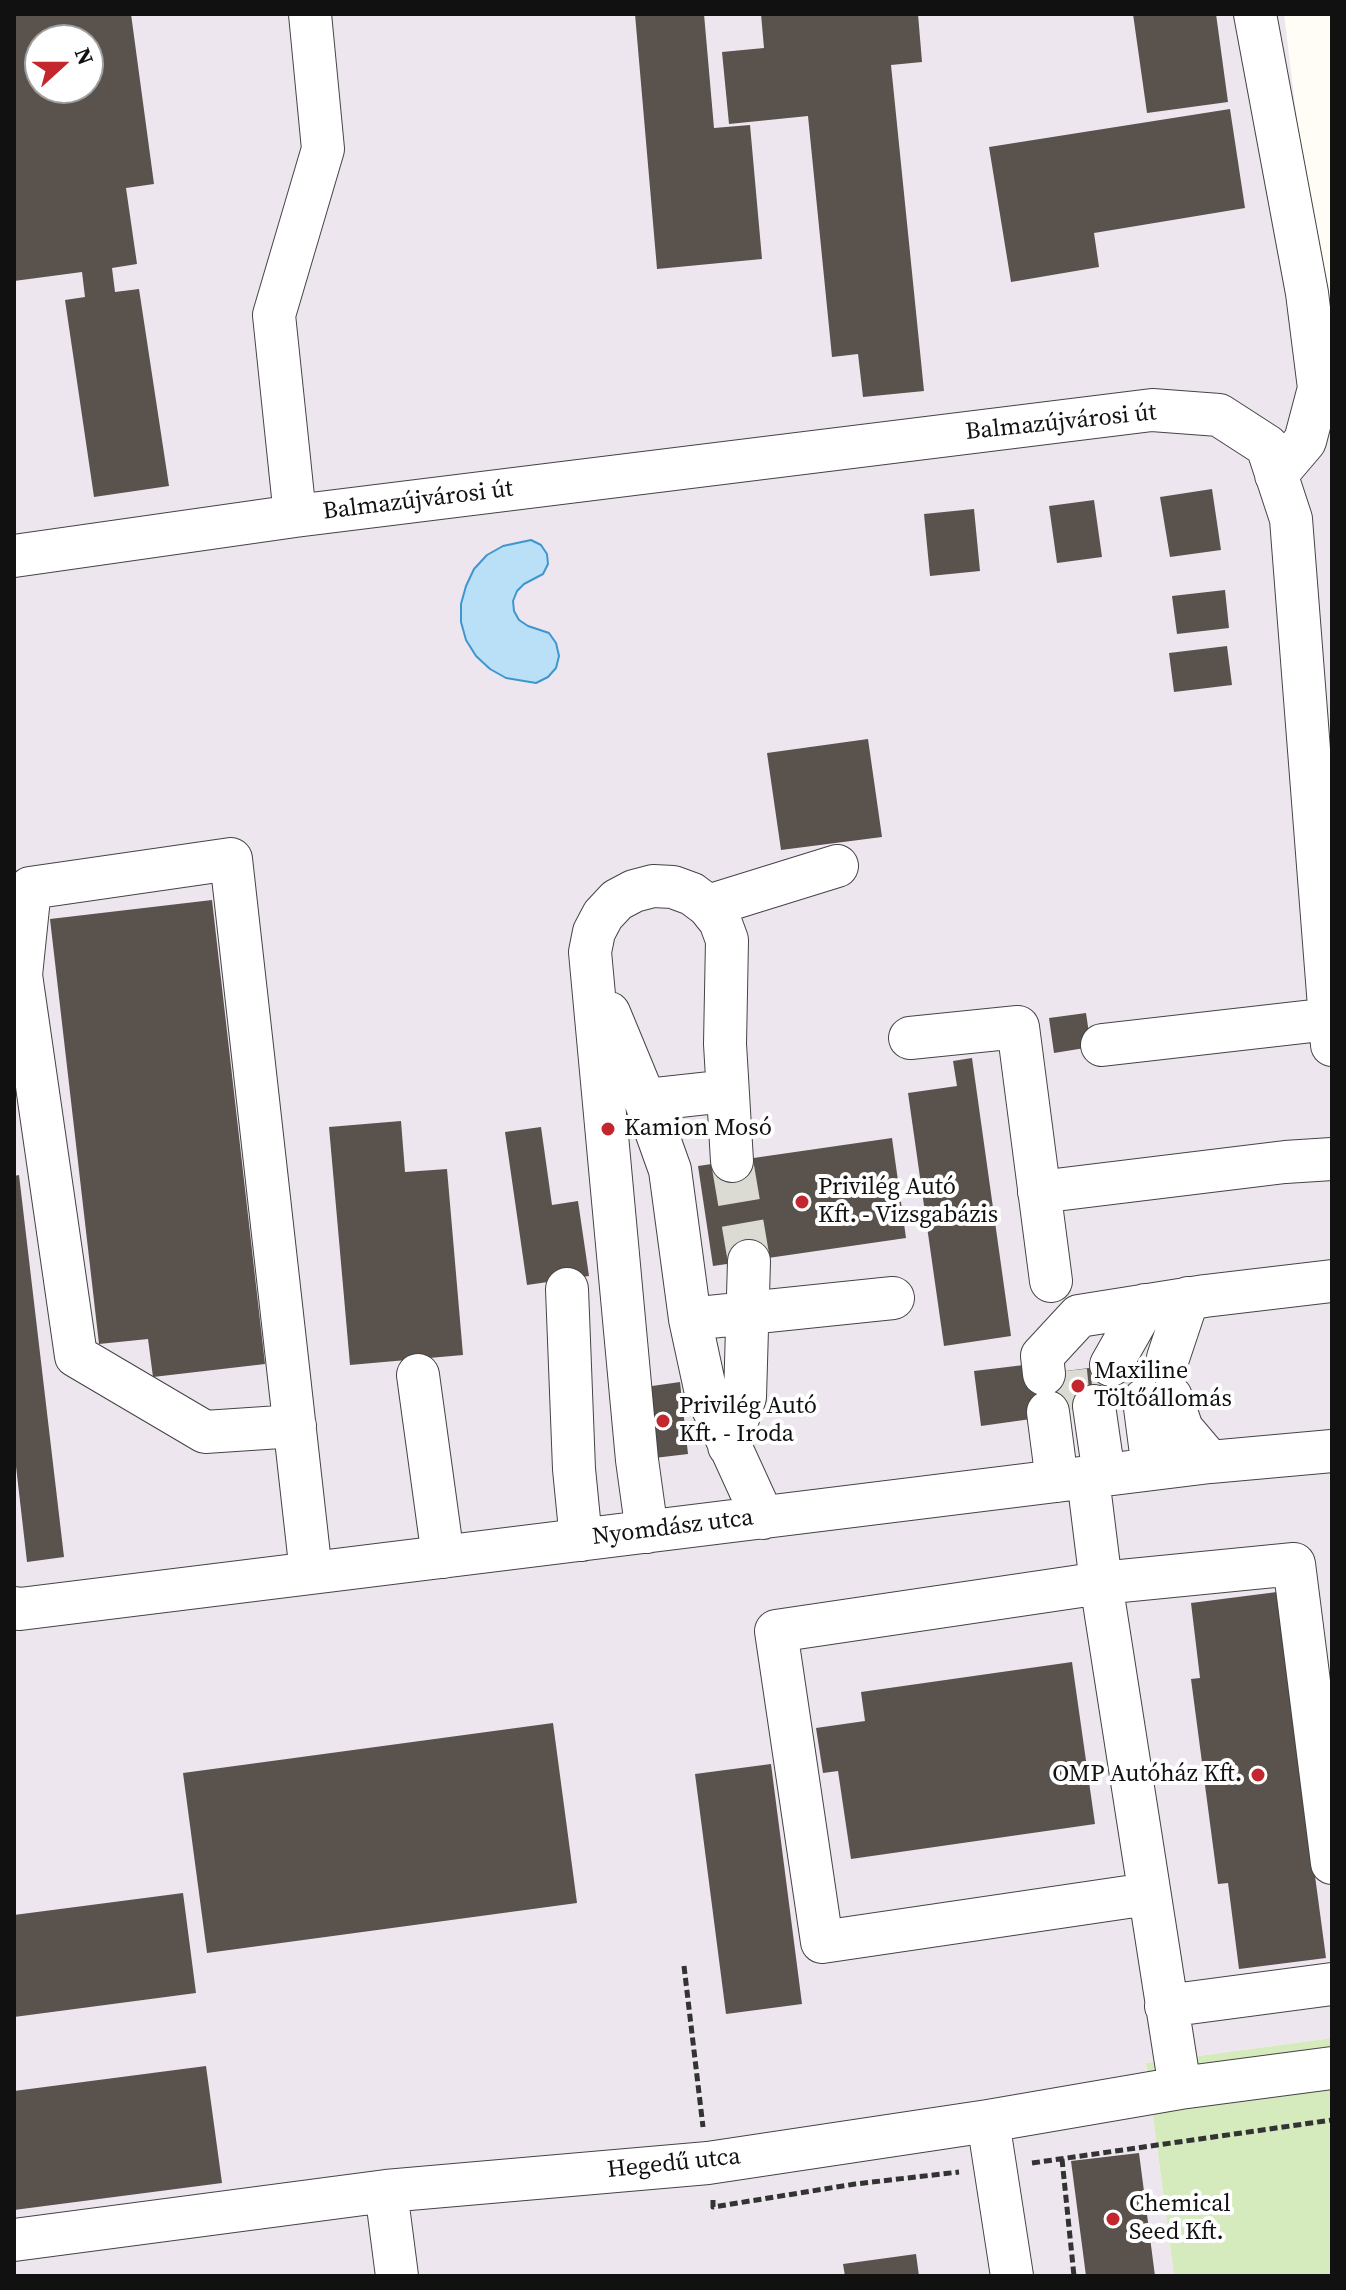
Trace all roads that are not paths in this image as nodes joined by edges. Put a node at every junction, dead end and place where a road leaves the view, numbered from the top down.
1 (310, 14) edge
2 (1255, 14) edge
3 (1276, 475) junction
4 (295, 516) junction
5 (14, 556) edge
6 (837, 866) dead end
7 (708, 906) junction
8 (592, 972) junction
9 (1331, 1032) edge
10 (910, 1038) dead end
11 (1102, 1045) dead end
12 (727, 1091) junction
13 (645, 1100) junction
14 (1332, 1159) edge
15 (732, 1161) tunnel mouth
16 (1039, 1192) junction
17 (749, 1261) tunnel mouth
18 (1051, 1281) dead end
19 (1332, 1281) edge
20 (567, 1289) dead end
21 (893, 1298) dead end
22 (1146, 1305) junction
23 (747, 1313) junction
24 (690, 1319) junction
25 (418, 1375) dead end
26 (1105, 1386) junction
27 (295, 1426) junction
28 (729, 1446) junction
29 (1332, 1451) edge
30 (1210, 1462) junction
31 (1101, 1476) junction
32 (763, 1518) junction
33 (647, 1532) junction
34 (581, 1540) junction
35 (443, 1557) junction
36 (311, 1573) junction
37 (1101, 1583) junction
38 (14, 1608) edge
39 (1332, 1863) edge
40 (1148, 1894) junction
41 (1332, 1984) edge
42 (1166, 2006) junction
43 (1332, 2068) edge
44 (1180, 2088) junction
45 (988, 2121) junction
46 (386, 2191) junction
47 (14, 2240) edge
48 (397, 2276) edge
49 (1012, 2276) edge

1 - 4 street
2 - 3 street
3 - 4 street, Balmazújvárosi út
3 - 9 street, Balmazújvárosi út
4 - 5 street, Balmazújvárosi út
6 - 7 street
7 - 8 street
7 - 12 street
8 - 13 street
8 - 33 street
9 - 11 street
10 - 16 street
12 - 13 street
12 - 15 street
13 - 24 street
14 - 16 street
16 - 18 street
17 - 23 street
19 - 22 street
20 - 34 street
21 - 23 street
22 - 26 street
22 - 26 street
23 - 24 street
23 - 28 street
24 - 28 street
25 - 35 street
26 - 30 street
26 - 31 street
26 - 31 street
27 - 27 street
27 - 36 street
28 - 32 street
29 - 30 street, Nyomdász utca
30 - 31 street, Nyomdász utca
31 - 32 street, Nyomdász utca
31 - 37 street
32 - 33 street, Nyomdász utca
33 - 34 street, Nyomdász utca
34 - 35 street, Nyomdász utca
35 - 36 street, Nyomdász utca
36 - 38 street, Nyomdász utca
37 - 39 street
37 - 40 street
37 - 40 street
40 - 42 street
41 - 42 street
42 - 44 street
43 - 44 street, Hegedű utca
44 - 45 street, Hegedű utca
45 - 46 street, Hegedű utca
45 - 49 street
46 - 47 street, Hegedű utca
46 - 48 street

